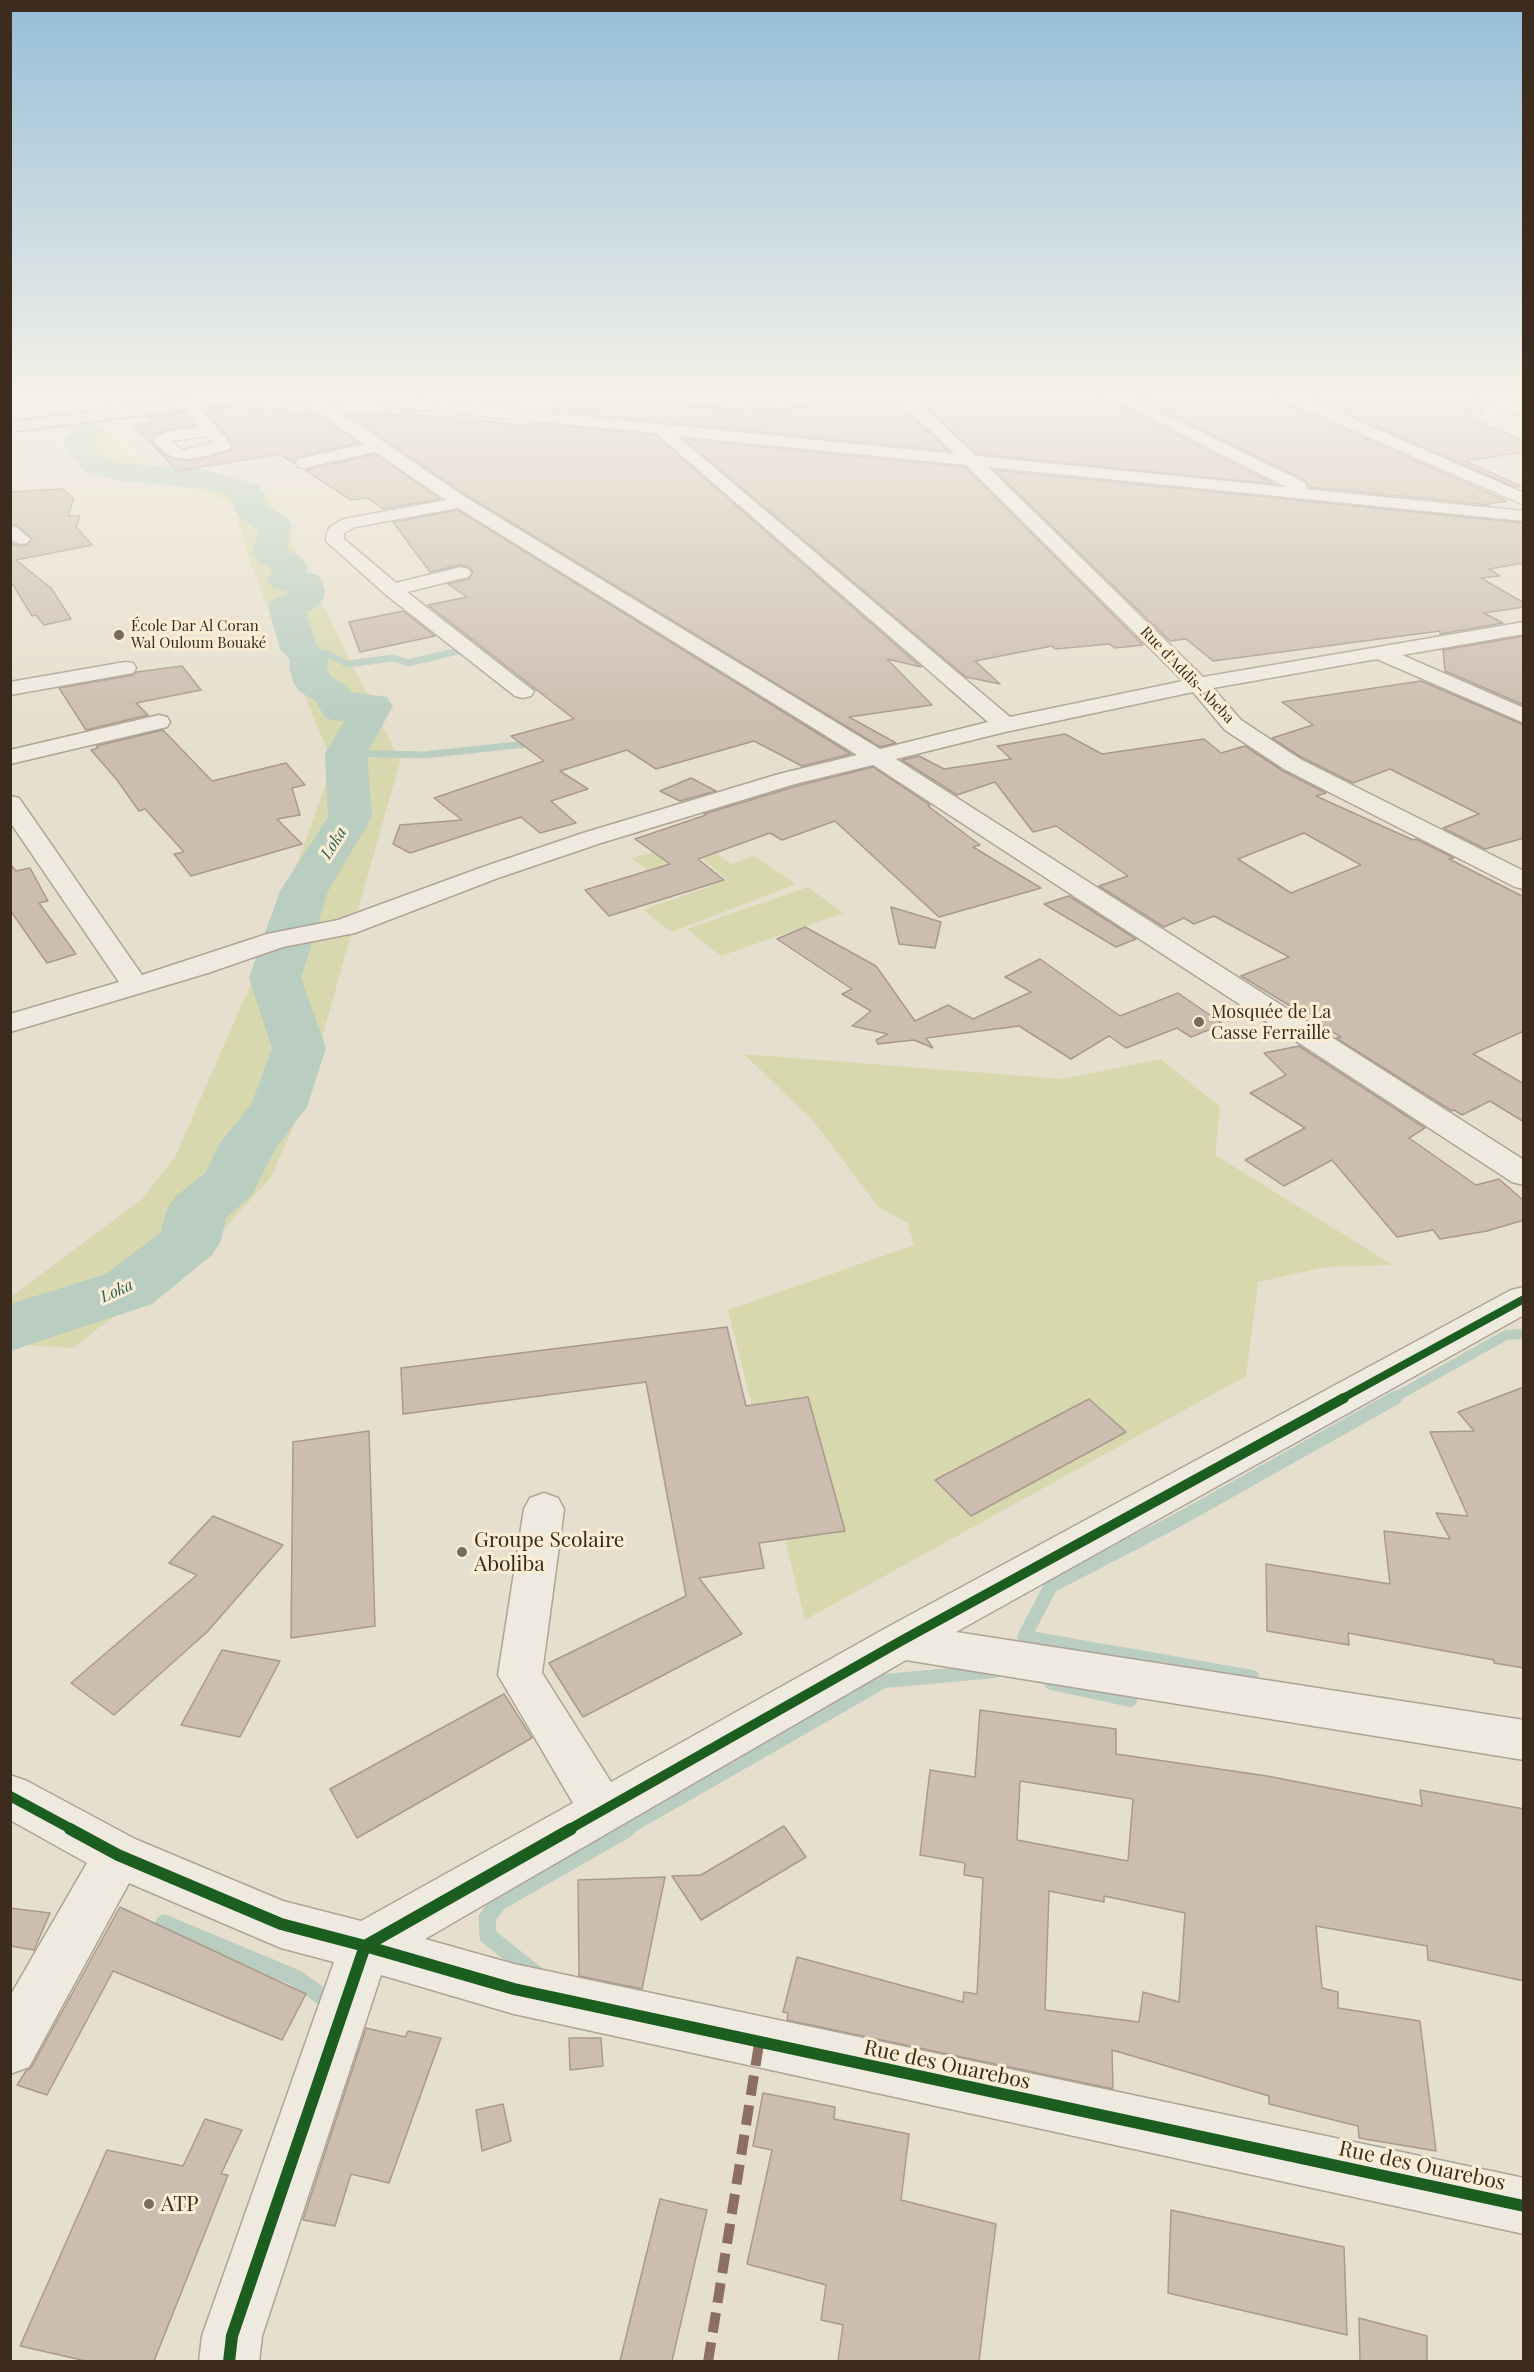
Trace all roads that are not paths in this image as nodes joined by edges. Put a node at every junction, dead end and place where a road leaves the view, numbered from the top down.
1 (436, 507) edge
2 (469, 507) edge
3 (751, 507) edge
4 (1018, 507) edge
5 (1429, 507) edge
6 (1524, 516) edge
7 (460, 573) dead end
8 (392, 590) junction
9 (1524, 628) edge
10 (1380, 653) junction
11 (125, 668) dead end
12 (1198, 684) junction
13 (10, 689) edge
14 (523, 691) dead end
15 (1524, 716) edge
16 (159, 722) dead end
17 (1005, 725) junction
18 (10, 757) edge
19 (877, 758) junction
20 (10, 803) edge
21 (1524, 881) edge
22 (135, 985) junction
23 (10, 1023) edge
24 (1524, 1175) edge
25 (1524, 1299) edge
26 (544, 1509) dead end
27 (902, 1641) junction
28 (1524, 1740) edge
29 (10, 1796) edge
30 (603, 1810) junction
31 (117, 1855) junction
32 (365, 1946) junction
33 (10, 2048) edge
34 (1524, 2206) edge
35 (229, 2361) edge

1 - 8 street
2 - 19 street
3 - 17 street
4 - 12 street, Rue d'Addis-Abeba
5 - 6 street
7 - 8 street
8 - 14 street
9 - 10 street
10 - 12 street
10 - 15 street
11 - 13 street
12 - 17 street
12 - 21 street, Rue d'Addis-Abeba
16 - 18 street
17 - 19 street
19 - 22 street
19 - 24 street
20 - 22 street
22 - 23 street
25 - 27 street
26 - 30 street
27 - 28 street
27 - 30 street
29 - 31 street, Rue des Ouarebos
30 - 32 street
31 - 32 street, Rue des Ouarebos
31 - 33 street
32 - 34 street, Rue des Ouarebos
32 - 35 street

